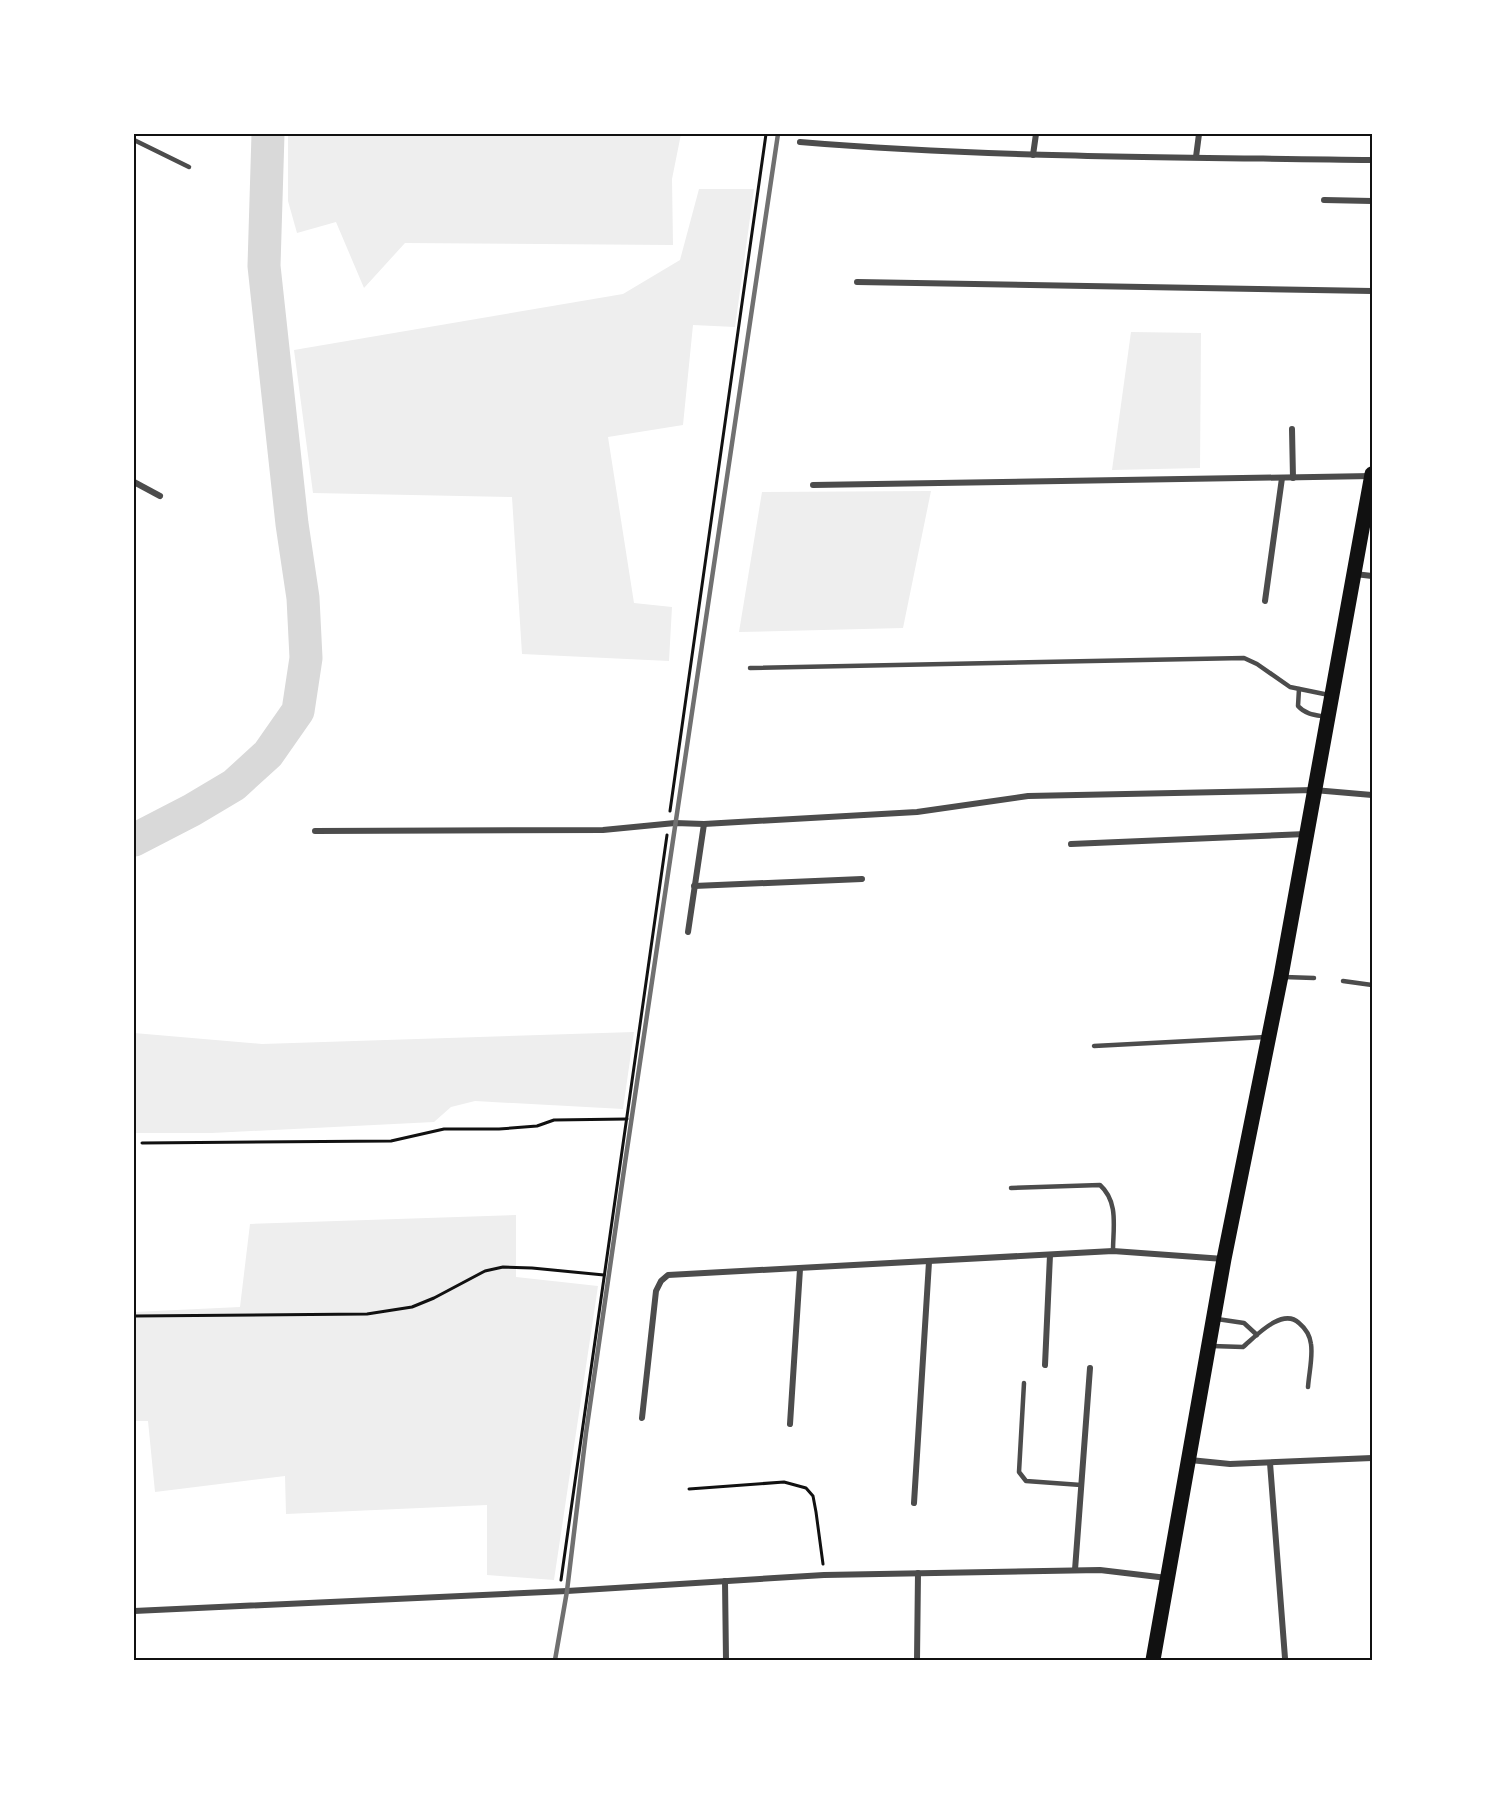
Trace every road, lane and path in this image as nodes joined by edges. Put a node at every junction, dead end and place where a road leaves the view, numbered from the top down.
1 (766, 134) edge
2 (1036, 134) edge
3 (1199, 134) edge
4 (134, 140) edge
5 (800, 142) dead end
6 (1034, 155) junction
7 (1196, 157) junction
8 (1372, 160) edge
9 (189, 166) dead end
10 (1324, 200) dead end
11 (1372, 201) edge
12 (857, 282) dead end
13 (1372, 291) edge
14 (1292, 429) dead end
15 (1372, 475) edge
16 (1282, 478) junction
17 (1293, 478) junction
18 (134, 483) edge
19 (813, 485) dead end
20 (1371, 494) edge
21 (160, 496) dead end
22 (1354, 574) junction
23 (1372, 576) edge
24 (1265, 601) dead end
25 (750, 668) dead end
26 (1299, 689) junction
27 (1331, 695) junction
28 (1328, 717) junction
29 (1314, 790) junction
30 (1372, 795) edge
31 (668, 824) junction
32 (704, 824) junction
33 (315, 831) dead end
34 (1306, 834) junction
35 (1071, 844) dead end
36 (862, 879) dead end
37 (694, 886) junction
38 (688, 932) dead end
39 (1281, 976) junction
40 (1314, 978) dead end
41 (1344, 981) dead end
42 (1372, 985) edge
43 (1269, 1037) junction
44 (1094, 1046) dead end
45 (627, 1119) junction
46 (142, 1143) dead end
47 (1011, 1188) dead end
48 (1113, 1251) junction
49 (1050, 1255) junction
50 (1224, 1259) junction
51 (929, 1262) junction
52 (800, 1269) junction
53 (604, 1275) junction
54 (134, 1316) edge
55 (1214, 1318) junction
56 (1257, 1335) junction
57 (1209, 1346) junction
58 (1046, 1365) dead end
59 (1090, 1368) dead end
60 (1024, 1383) dead end
61 (1308, 1387) dead end
62 (642, 1418) dead end
63 (790, 1424) dead end
64 (1372, 1458) edge
65 (1188, 1460) junction
66 (1270, 1463) junction
67 (1081, 1485) junction
68 (689, 1489) dead end
69 (914, 1503) dead end
70 (1075, 1570) junction
71 (918, 1573) junction
72 (824, 1575) junction
73 (1167, 1578) junction
74 (725, 1581) junction
75 (559, 1591) junction
76 (134, 1611) edge
77 (1285, 1658) dead end
78 (726, 1660) edge
79 (917, 1660) edge
80 (1153, 1660) edge

1 - 31 path
2 - 6 street
3 - 7 street
4 - 9 lane
5 - 6 street
6 - 7 street
7 - 8 street
10 - 11 street
12 - 13 street
14 - 17 street
15 - 17 street
15 - 20 main road
16 - 17 street
16 - 19 street
16 - 24 street
18 - 21 street
20 - 22 main road
22 - 23 street
22 - 27 main road
25 - 26 lane
26 - 27 lane
26 - 28 lane
27 - 28 main road
28 - 29 main road
29 - 30 street
29 - 32 street
29 - 34 main road
31 - 32 street
31 - 33 street
31 - 45 path
32 - 37 street
34 - 35 street
34 - 39 main road
36 - 37 street
37 - 38 street
39 - 40 lane
39 - 43 main road
41 - 42 lane
43 - 44 lane
43 - 50 main road
45 - 46 path
45 - 53 path
47 - 48 lane
48 - 49 street
48 - 50 street
49 - 51 street
49 - 58 street
50 - 55 main road
51 - 52 street
51 - 69 street
52 - 62 street
52 - 63 street
53 - 54 path
53 - 75 path
55 - 56 lane
55 - 57 main road
56 - 57 lane
56 - 61 lane
57 - 65 main road
59 - 67 street
60 - 67 lane
64 - 66 street
65 - 66 street
65 - 73 main road
66 - 77 street
67 - 70 street
68 - 72 path
70 - 71 street
70 - 73 street
71 - 72 street
71 - 79 street
72 - 74 street
73 - 80 main road
74 - 75 street
74 - 78 street
75 - 76 street

